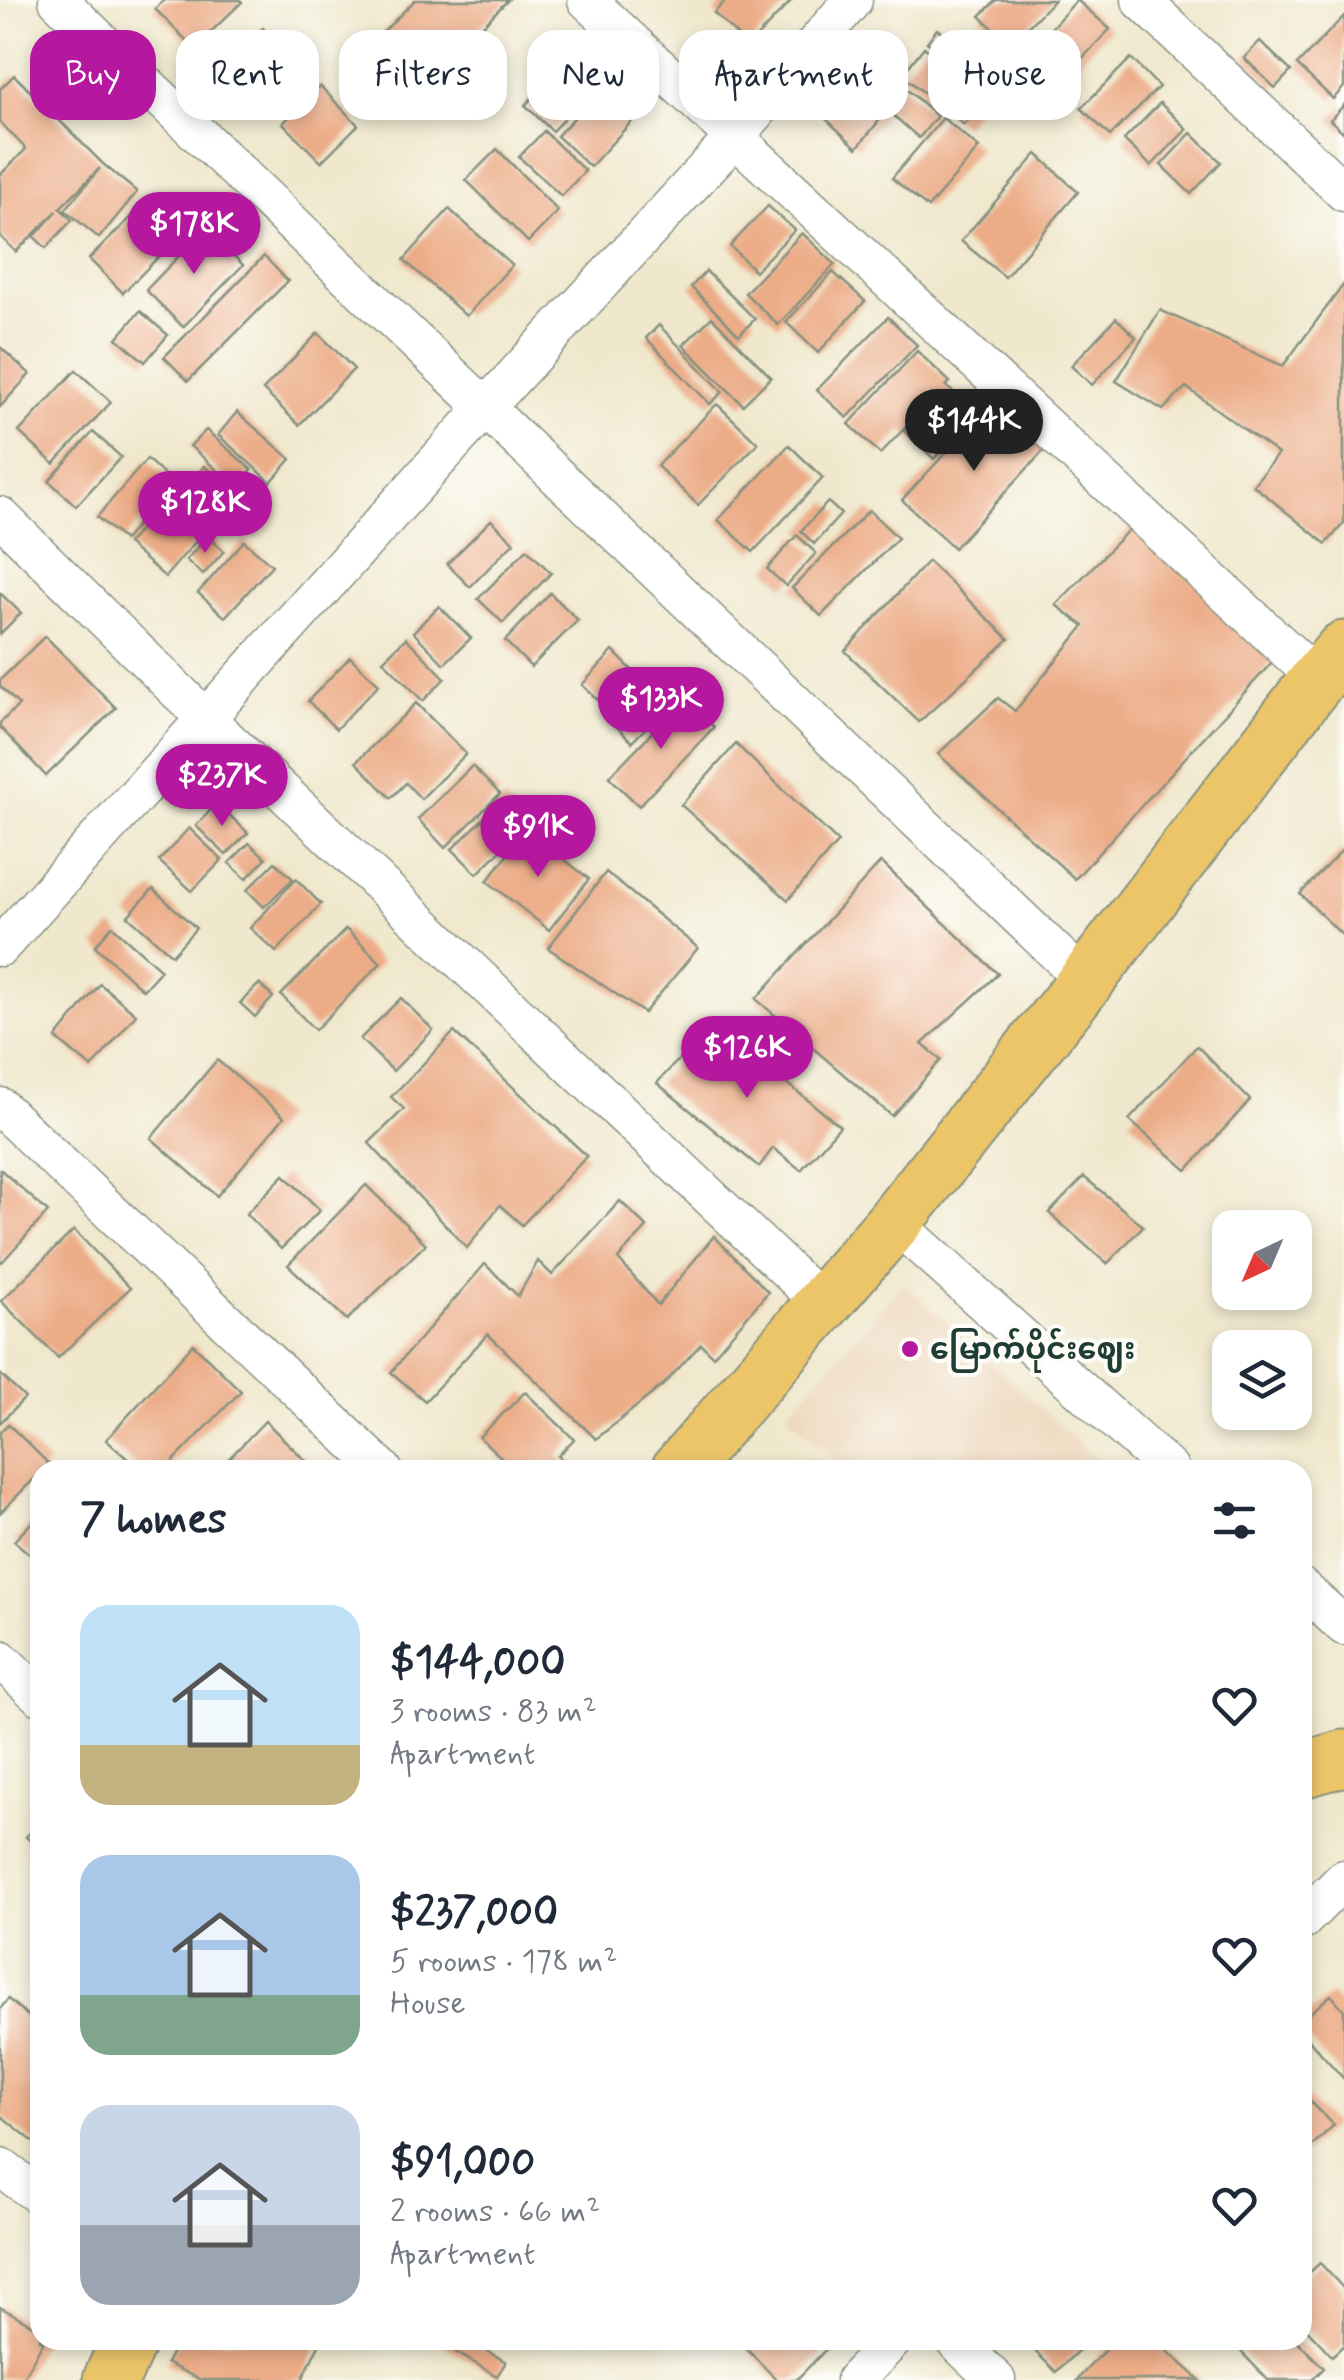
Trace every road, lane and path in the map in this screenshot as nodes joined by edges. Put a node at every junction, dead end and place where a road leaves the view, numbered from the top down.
1 (58, 0) edge
2 (587, 0) edge
3 (853, 0) edge
4 (1141, 0) edge
5 (734, 138) junction
6 (1344, 192) edge
7 (485, 408) junction
8 (0, 516) edge
9 (1331, 664) edge
10 (206, 719) junction
11 (0, 947) edge
12 (1086, 981) junction
13 (0, 1107) edge
14 (894, 1222) junction
15 (824, 1305) junction
16 (372, 1460) edge
17 (688, 1460) edge
18 (1159, 1460) edge
19 (1312, 1597) edge
20 (1344, 1626) edge
21 (0, 1659) edge
22 (30, 1687) edge
23 (1344, 1758) edge
24 (1312, 1767) edge
25 (1344, 1878) edge
26 (1312, 1911) edge
27 (0, 2167) edge
28 (30, 2189) edge
29 (124, 2350) edge
30 (884, 2350) edge
31 (964, 2350) edge
32 (111, 2380) edge
33 (855, 2380) edge
34 (996, 2380) edge

1 - 7 street
2 - 5 street
3 - 5 street
4 - 6 street
5 - 7 street
5 - 9 street
7 - 10 street
7 - 12 street
8 - 10 street
9 - 12 main road
10 - 11 street
10 - 15 street
12 - 14 main road
13 - 16 street
14 - 15 main road
14 - 18 street
15 - 17 main road
19 - 20 street
21 - 22 street
23 - 24 main road
25 - 26 street
27 - 28 street
29 - 32 main road
30 - 33 street
31 - 34 street

